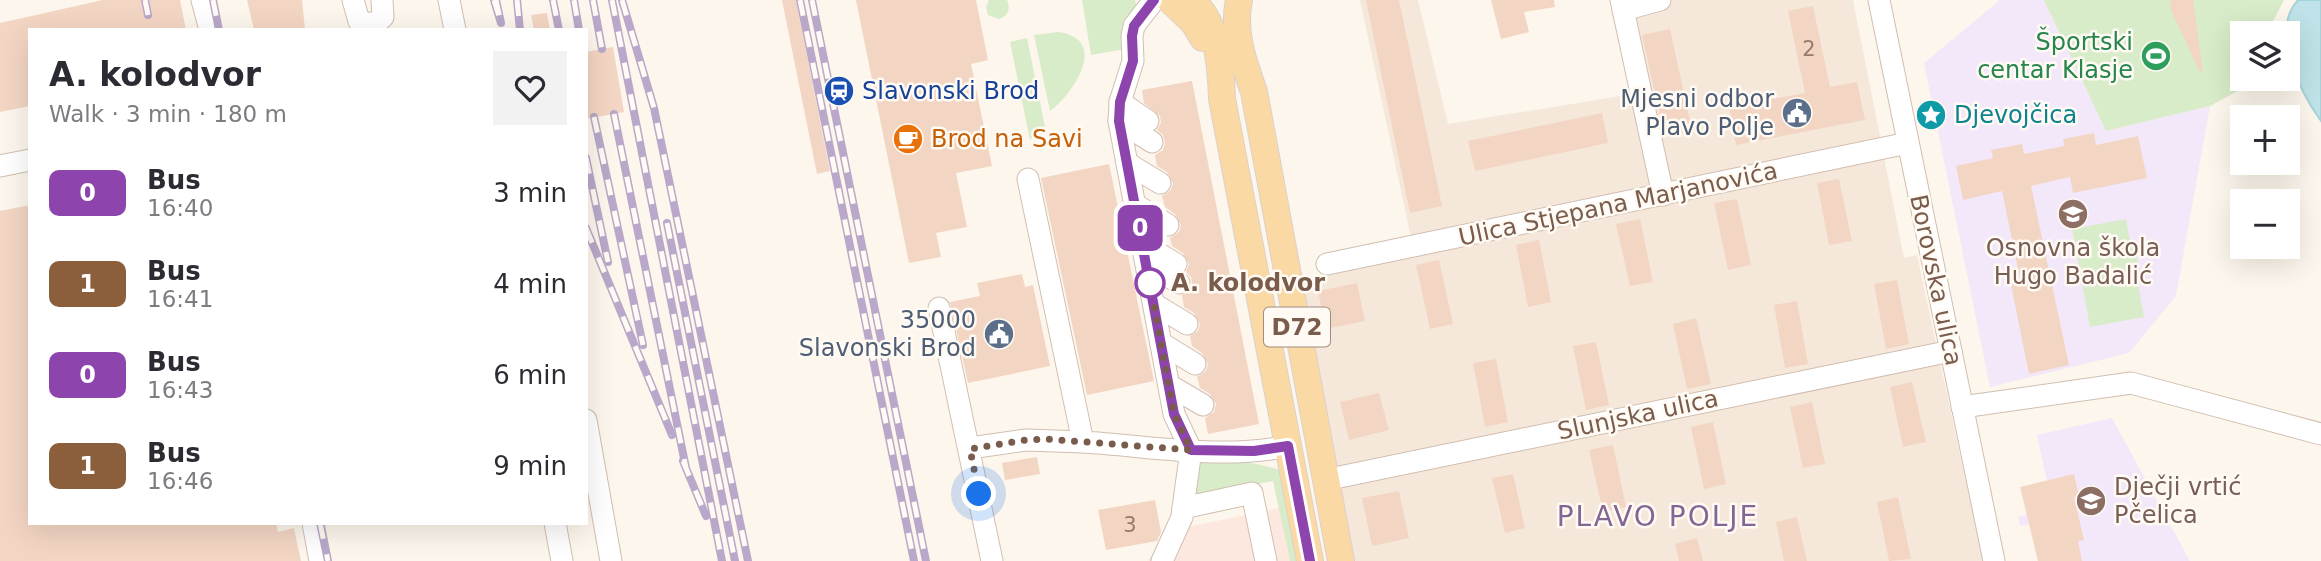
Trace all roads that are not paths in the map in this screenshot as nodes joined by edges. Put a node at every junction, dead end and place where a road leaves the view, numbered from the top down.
1 (202, 0) edge
2 (353, 0) edge
3 (382, 0) edge
4 (449, 0) edge
5 (1154, 0) edge
6 (1170, 0) edge
7 (1660, 0) edge
8 (1879, 0) edge
9 (1244, 3) edge
10 (1193, 4) edge
11 (1622, 5) edge
12 (209, 28) edge
13 (455, 28) edge
14 (1222, 99) junction
15 (1121, 121) junction
16 (1908, 143) junction
17 (28, 159) edge
18 (0, 166) edge
19 (1129, 173) junction
20 (1028, 179) dead end
21 (1162, 192) dead end
22 (1662, 195) junction
23 (1141, 234) junction
24 (1170, 234) dead end
25 (1327, 264) dead end
26 (1177, 274) dead end
27 (939, 308) dead end
28 (1156, 314) junction
29 (1951, 351) junction
30 (1167, 376) junction
31 (1201, 396) dead end
32 (1962, 407) junction
33 (588, 431) edge
34 (2321, 434) edge
35 (1083, 442) junction
36 (1288, 446) junction
37 (970, 449) junction
38 (1191, 450) junction
39 (1325, 480) junction
40 (1183, 508) junction
41 (313, 525) edge
42 (555, 525) edge
43 (1989, 560) edge
44 (320, 561) edge
45 (562, 561) edge
46 (611, 561) edge
47 (992, 561) edge
48 (1162, 561) edge
49 (1266, 561) edge
50 (1310, 561) edge
51 (1341, 561) edge

1 - 12 street
2 - 3 street
4 - 13 street
5 - 15 street
6 - 14 main road, D72
7 - 11 street
8 - 16 street, Borovska ulica
9 - 10 main road, D72
9 - 39 main road, D72
10 - 14 main road, D72
11 - 22 street
14 - 36 main road, D72
15 - 15 street
15 - 19 street
16 - 22 street, Ulica Stjepana Marjanovića
16 - 29 street, Borovska ulica
17 - 18 street
19 - 21 street
19 - 23 street
20 - 35 street
22 - 25 street, Ulica Stjepana Marjanovića
23 - 24 street
23 - 26 street
23 - 28 street
27 - 37 street
28 - 28 street
28 - 30 street
29 - 32 street, Borovska ulica
29 - 39 street, Slunjska ulica
30 - 31 street
30 - 38 street
32 - 34 street
32 - 43 street, Borovska ulica
33 - 46 street
35 - 37 street
35 - 38 street
36 - 38 street
36 - 50 main road, D72
37 - 47 street
38 - 40 street
39 - 51 main road, D72
40 - 48 street
40 - 49 street
41 - 44 street
42 - 45 street

